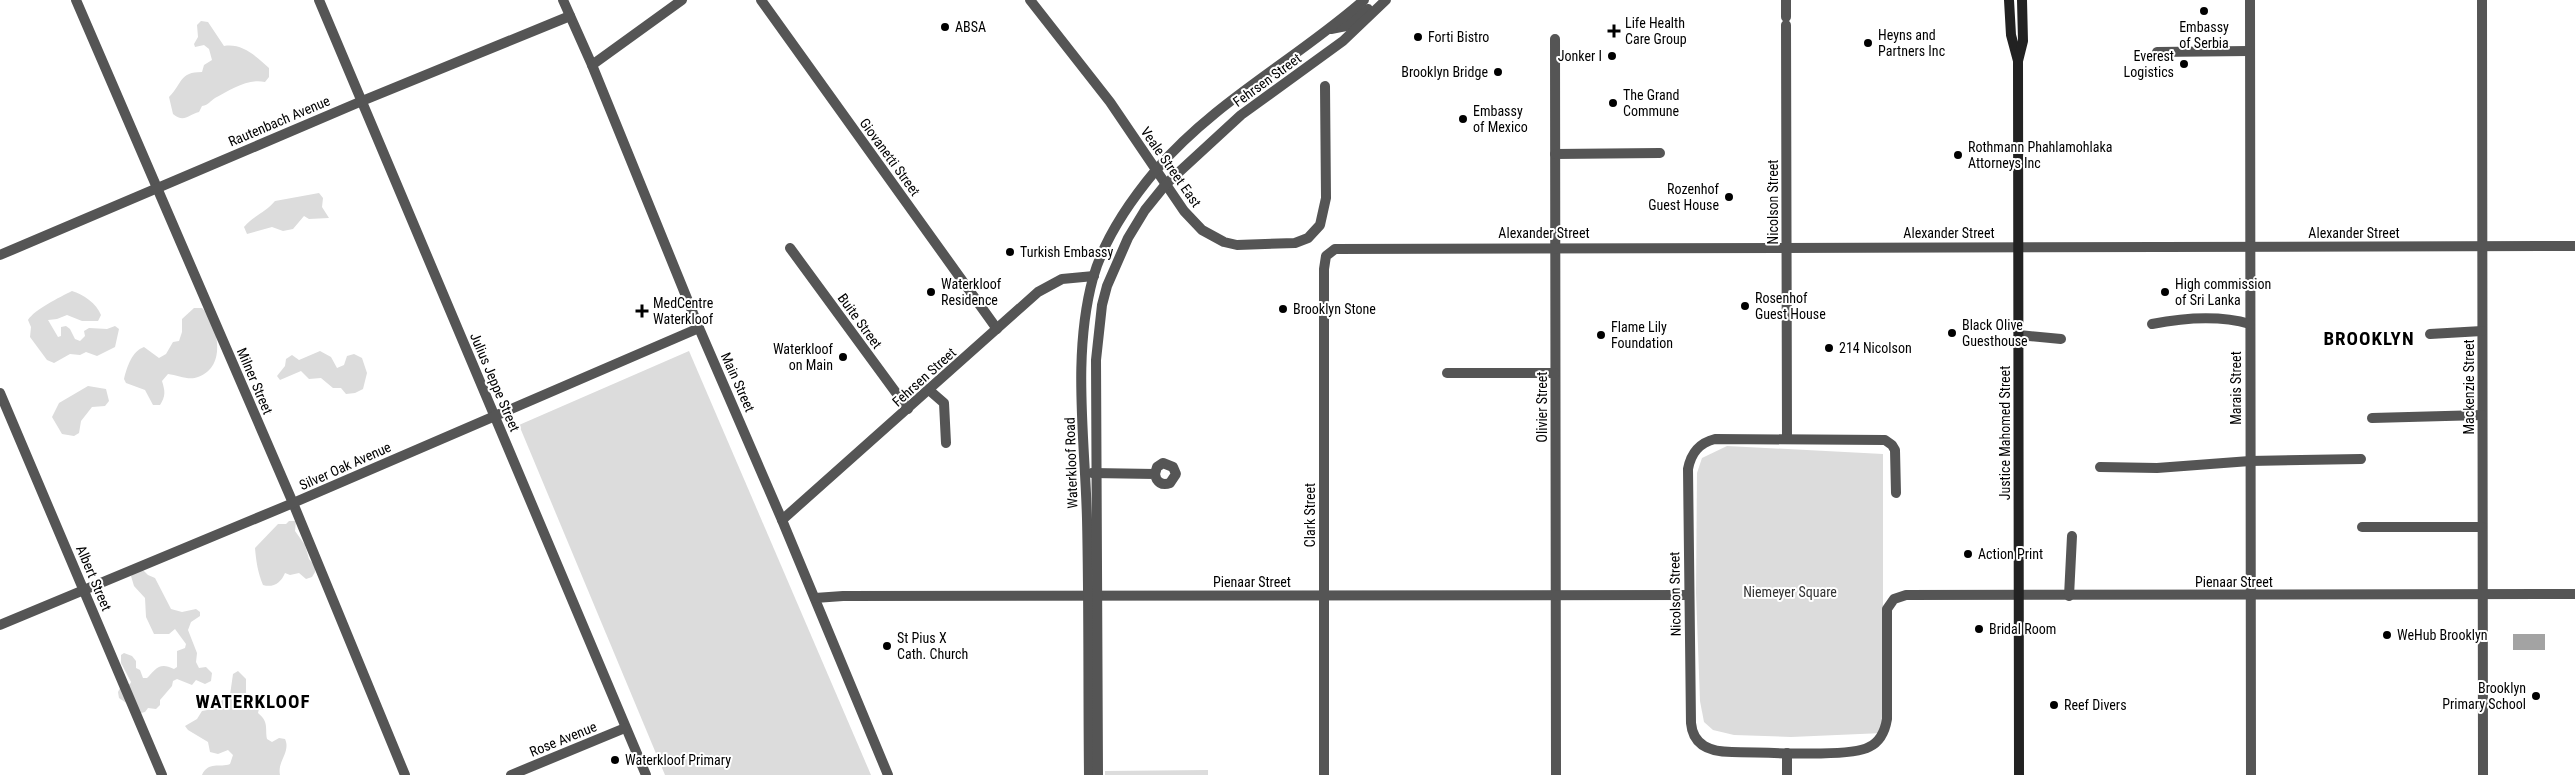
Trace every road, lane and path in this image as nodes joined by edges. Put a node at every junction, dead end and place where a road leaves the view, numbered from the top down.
1 (76, 0) edge
2 (319, 0) edge
3 (563, 0) edge
4 (682, 0) edge
5 (761, 0) edge
6 (1030, 0) edge
7 (1364, 0) edge
8 (1378, 0) edge
9 (1386, 0) edge
10 (1786, 0) edge
11 (2009, 0) edge
12 (2022, 0) edge
13 (2250, 0) edge
14 (2482, 0) edge
15 (570, 16) junction
16 (1331, 29) junction
17 (1555, 39) dead end
18 (2249, 51) junction
19 (2157, 52) dead end
20 (2018, 61) junction
21 (592, 65) junction
22 (1325, 86) dead end
23 (362, 101) junction
24 (1660, 153) dead end
25 (1555, 154) junction
26 (1156, 170) junction
27 (1166, 184) junction
28 (156, 188) junction
29 (2250, 246) junction
30 (2575, 246) edge
31 (1555, 247) junction
32 (1787, 247) junction
33 (2018, 247) junction
34 (2482, 247) junction
35 (790, 248) dead end
36 (0, 255) edge
37 (1326, 256) joint
38 (1094, 276) junction
39 (2152, 324) dead end
40 (2250, 324) junction
41 (699, 328) junction
42 (997, 329) junction
43 (2482, 331) junction
44 (2430, 334) dead end
45 (2019, 335) junction
46 (2061, 339) dead end
47 (1447, 373) dead end
48 (1555, 373) junction
49 (929, 390) junction
50 (0, 393) edge
51 (908, 410) junction
52 (495, 416) junction
53 (2482, 416) junction
54 (2372, 418) dead end
55 (1084, 420) junction
56 (1096, 421) junction
57 (1787, 438) junction
58 (946, 443) dead end
59 (2361, 459) dead end
60 (2250, 461) junction
61 (2100, 467) dead end
62 (1091, 473) junction
63 (1155, 474) dead end
64 (1896, 493) dead end
65 (293, 503) junction
66 (782, 520) junction
67 (2362, 527) dead end
68 (2482, 527) junction
69 (2072, 536) dead end
70 (84, 589) junction
71 (2575, 594) edge
72 (1324, 595) junction
73 (1556, 595) junction
74 (1689, 595) junction
75 (2250, 595) junction
76 (2482, 595) junction
77 (2019, 596) junction
78 (2069, 596) junction
79 (815, 598) junction
80 (1093, 598) junction
81 (1894, 599) joint
82 (0, 625) edge
83 (1093, 727) junction
84 (625, 728) junction
85 (1787, 753) junction
86 (162, 775) edge
87 (405, 775) edge
88 (511, 775) edge
89 (646, 775) edge
90 (888, 775) edge
91 (1088, 775) edge
92 (1098, 775) edge
93 (1324, 775) edge
94 (1556, 775) edge
95 (1787, 775) edge
96 (2019, 775) edge
97 (2251, 775) edge
98 (2483, 775) edge

1 - 28 street, Milner Street
2 - 23 street, Julius Jeppe Street
3 - 15 street, Main Street
4 - 21 street
5 - 42 street, Giovanetti Street
6 - 26 street, Veale Street East
7 - 16 street, Fehrsen Street
8 - 16 street
9 - 27 street, Fehrsen Street
10 - 32 street, Nicolson Street
11 - 20 main road, Justice Mahomed Street
12 - 20 main road, Justice Mahomed Street
13 - 18 street, Marais Street
14 - 34 street, Mackenzie Street
15 - 21 street, Main Street
15 - 23 street, Rautenbach Avenue
16 - 26 street, Fehrsen Street
17 - 25 street, Olivier Street
18 - 19 street
18 - 29 street, Marais Street
20 - 33 main road, Justice Mahomed Street
21 - 41 street, Main Street
22 - 27 street, Veale Street East
23 - 28 street, Rautenbach Avenue
23 - 52 street, Julius Jeppe Street
24 - 25 street
25 - 31 street, Olivier Street
26 - 27 street, Veale Street East
26 - 38 street, Waterkloof Road
27 - 56 street, Waterkloof Road
28 - 36 street, Rautenbach Avenue
28 - 65 street, Milner Street
29 - 33 street, Alexander Street
29 - 34 street, Alexander Street
29 - 40 street, Marais Street
30 - 34 street, Alexander Street
31 - 32 street, Alexander Street
31 - 37 street, Alexander Street
31 - 48 street, Olivier Street
32 - 33 street, Alexander Street
32 - 57 street, Nicolson Street
33 - 45 main road, Justice Mahomed Street
34 - 43 street, Mackenzie Street
35 - 51 street, Buite Street
37 - 72 street, Clark Street
38 - 42 street, Fehrsen Street
38 - 55 street, Waterkloof Road
39 - 40 street
40 - 60 street, Marais Street
41 - 52 street, Silver Oak Avenue
41 - 66 street, Main Street
42 - 49 street, Fehrsen Street
43 - 44 street
43 - 53 street, Mackenzie Street
45 - 46 street
45 - 77 main road, Justice Mahomed Street
47 - 48 street
48 - 73 street, Olivier Street
49 - 51 street, Fehrsen Street
49 - 58 street
50 - 70 street, Albert Street
51 - 66 street, Fehrsen Street
52 - 65 street, Silver Oak Avenue
52 - 84 street, Julius Jeppe Street
53 - 54 street
53 - 68 street, Mackenzie Street
55 - 56 street
55 - 62 street, Waterkloof Road
56 - 62 street, Waterkloof Road
57 - 64 street, Nicolson Street
57 - 74 street, Nicolson Street
59 - 60 street
60 - 61 street
60 - 75 street, Marais Street
62 - 63 street
62 - 80 street, Waterkloof Road
65 - 70 street, Silver Oak Avenue
65 - 87 street, Milner Street
66 - 79 street, Main Street
67 - 68 street
68 - 76 street, Mackenzie Street
69 - 78 street
70 - 82 street, Silver Oak Avenue
70 - 86 street, Albert Street
71 - 76 street, Pienaar Street
72 - 73 street, Pienaar Street
72 - 80 street, Pienaar Street
72 - 93 street, Clark Street
73 - 74 street, Pienaar Street
73 - 94 street, Olivier Street
74 - 85 street, Nicolson Street
75 - 76 street, Pienaar Street
75 - 78 street, Pienaar Street
75 - 97 street, Marais Street
76 - 98 street, Mackenzie Street
77 - 78 street, Pienaar Street
77 - 81 street, Pienaar Street
77 - 96 main road, Justice Mahomed Street
79 - 80 street, Pienaar Street
79 - 90 street, Main Street
80 - 83 street, Waterkloof Road
81 - 85 street, Nicolson Street
83 - 91 street, Waterkloof Road
83 - 92 street, Waterkloof Road
84 - 88 street, Rose Avenue
84 - 89 street, Julius Jeppe Street
85 - 95 street

